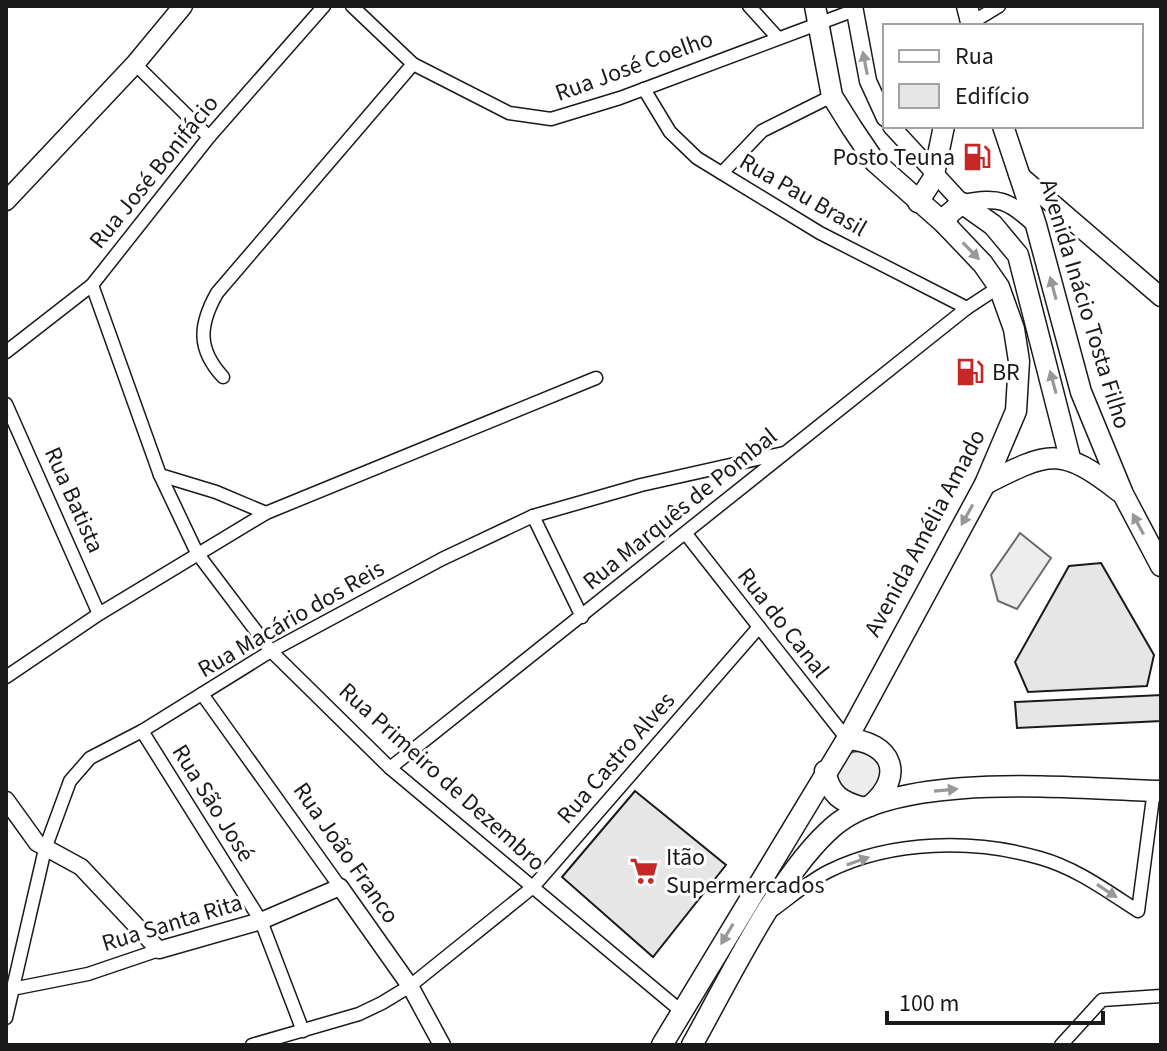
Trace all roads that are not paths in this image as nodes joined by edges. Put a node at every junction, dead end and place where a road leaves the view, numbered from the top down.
1 (183, 6) edge
2 (324, 6) edge
3 (352, 6) edge
4 (749, 6) edge
5 (999, 6) edge
6 (854, 8) edge
7 (816, 14) edge
8 (970, 20) edge
9 (777, 37) junction
10 (135, 64) junction
11 (413, 64) junction
12 (644, 89) junction
13 (832, 96) junction
14 (883, 114) edge
15 (893, 128) edge
16 (944, 128) edge
17 (1004, 128) edge
18 (209, 137) junction
19 (722, 173) junction
20 (935, 174) junction
21 (1018, 174) junction
22 (6, 201) edge
23 (918, 202) junction
24 (962, 203) junction
25 (1055, 204) junction
26 (945, 224) junction
27 (1036, 225) junction
28 (92, 285) junction
29 (999, 287) junction
30 (1161, 297) edge
31 (967, 308) junction
32 (6, 352) edge
33 (223, 377) dead end
34 (596, 378) dead end
35 (6, 404) edge
36 (784, 453) junction
37 (1070, 458) junction
38 (160, 475) junction
39 (985, 484) junction
40 (1123, 494) junction
41 (266, 513) junction
42 (533, 516) junction
43 (686, 534) junction
44 (197, 553) junction
45 (1159, 557) edge
46 (99, 614) junction
47 (582, 617) junction
48 (759, 627) junction
49 (271, 651) junction
50 (6, 677) edge
51 (202, 694) junction
52 (142, 731) junction
53 (847, 739) junction
54 (390, 768) junction
55 (825, 771) junction
56 (1158, 790) edge
57 (6, 800) edge
58 (867, 807) junction
59 (45, 849) junction
60 (340, 887) junction
61 (533, 887) junction
62 (767, 914) junction
63 (261, 921) junction
64 (159, 950) junction
65 (410, 986) junction
66 (12, 989) junction
67 (1161, 996) edge
68 (681, 1011) junction
69 (6, 1018) edge
70 (303, 1031) junction
71 (695, 1042) edge
72 (252, 1045) edge
73 (442, 1045) edge
74 (662, 1045) edge
75 (1061, 1045) edge

1 - 10 main road
2 - 18 street, Rua José Bonifácio
3 - 11 street, Rua José Coelho
4 - 9 street
5 - 8 street
6 - 7 street, Rua José Coelho
14 -> 6 street
7 - 9 street, Rua José Coelho
7 - 13 main road, Avenida Amélia Amado
9 - 12 street, Rua José Coelho
10 - 18 street
10 - 22 main road
11 - 12 street, Rua José Coelho
11 - 33 street
12 - 19 street, Rua Pau Brasil
13 - 19 street
13 - 23 main road, Avenida Amélia Amado
15 - 20 street
16 - 20 main road
17 - 21 main road, Avenida Inácio Tosta Filho
18 - 28 street, Rua José Bonifácio
19 - 31 street, Rua Pau Brasil
20 - 23 main road
20 - 24 street
21 - 25 main road
21 - 27 main road, Avenida Inácio Tosta Filho
23 - 26 main road, Avenida Amélia Amado
24 - 26 main road
24 - 27 street
37 -> 24 main road
25 - 27 street
25 - 30 main road
26 -> 29 main road, Avenida Amélia Amado
40 -> 27 main road, Avenida Inácio Tosta Filho
28 - 32 street, Rua José Bonifácio
28 - 38 street, Rua Primeiro de Dezembro
29 - 31 street, Rua Marquês de Pombal
29 - 39 main road, Avenida Amélia Amado
31 - 36 street, Rua Marquês de Pombal
34 - 41 street
35 - 46 street, Rua Batista
36 - 42 street, Rua Macário dos Reis
36 - 43 street, Rua Marquês de Pombal
37 - 39 main road
37 - 40 main road
38 - 41 street
38 - 44 street, Rua Primeiro de Dezembro
39 -> 53 main road, Avenida Amélia Amado
45 -> 40 main road, Avenida Inácio Tosta Filho
41 - 44 street
42 - 47 street
42 - 49 street, Rua Macário dos Reis
43 - 47 street, Rua Marquês de Pombal
43 - 48 street, Rua do Canal
44 - 46 street
44 - 49 street, Rua Primeiro de Dezembro
46 - 50 street
47 - 54 street, Rua Marquês de Pombal
48 - 53 street, Rua do Canal
48 - 61 street, Rua Castro Alves
49 - 51 street, Rua Macário dos Reis
49 - 54 street, Rua Primeiro de Dezembro
51 - 52 street, Rua Macário dos Reis
51 - 60 street, Rua João Franco
52 - 59 street, Rua Macário dos Reis
52 - 63 street, Rua São José
53 - 55 main road, Avenida Amélia Amado
53 - 58 main road
54 - 61 street, Rua Primeiro de Dezembro
55 - 58 main road
55 -> 68 main road, Avenida Amélia Amado
58 -> 56 main road
62 -> 56 street
57 - 59 street
58 - 62 main road
59 - 64 street
59 - 66 street, Rua Macário dos Reis
60 - 63 street, Rua Santa Rita
60 - 65 street, Rua João Franco
61 - 65 street, Rua Castro Alves
61 - 68 street, Rua Primeiro de Dezembro
62 - 71 main road
63 - 64 street, Rua Santa Rita
63 - 70 street, Rua São José
64 - 66 street, Rua Santa Rita
65 - 70 street, Rua Castro Alves
65 - 73 street, Rua João Franco
66 - 69 street, Rua Macário dos Reis
67 - 75 street
68 - 74 main road, Avenida Amélia Amado
70 - 72 street, Rua Castro Alves

